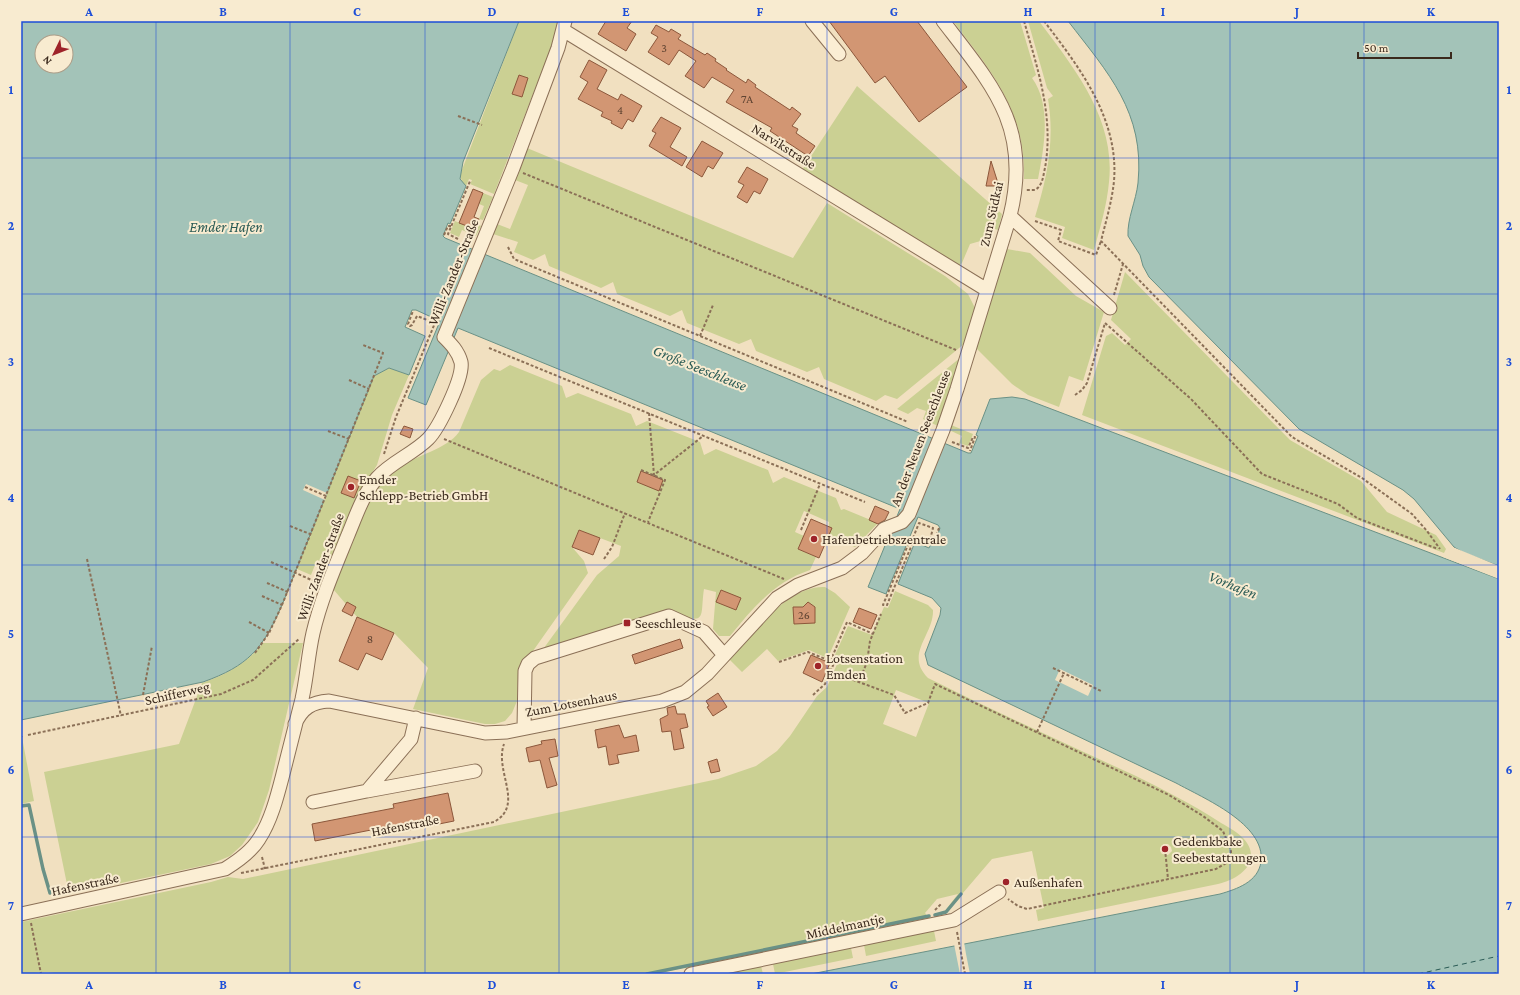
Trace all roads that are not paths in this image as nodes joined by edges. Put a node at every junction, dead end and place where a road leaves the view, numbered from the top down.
1 (812, 21) edge
2 (943, 21) edge
3 (564, 26) edge
4 (839, 54) dead end
5 (1010, 216) junction
6 (987, 290) junction
7 (1110, 308) road end
8 (820, 578) joint
9 (724, 655) junction
10 (416, 718) junction
11 (295, 724) junction
12 (524, 728) junction
13 (475, 771) dead end
14 (367, 791) junction
15 (312, 802) dead end
16 (267, 825) joint
17 (999, 892) road end
18 (21, 914) edge
19 (691, 974) edge

1 - 4 street
2 - 5 street, Zum Südkai
3 - 6 street, Narvikstraße
3 - 11 street, Willi-Zander-Straße
5 - 6 street, Zum Südkai
5 - 7 street
6 - 8 street, An der Neuen Seeschleuse
8 - 9 street, Zum Lotsenhaus
9 - 12 street, Zum Lotsenhaus
9 - 12 street
10 - 11 street, Zum Lotsenhaus
10 - 12 street, Zum Lotsenhaus
10 - 14 street
11 - 16 street, Willi-Zander-Straße
13 - 14 street
14 - 15 street
16 - 18 street, Hafenstraße
17 - 19 street, Middelmantje

